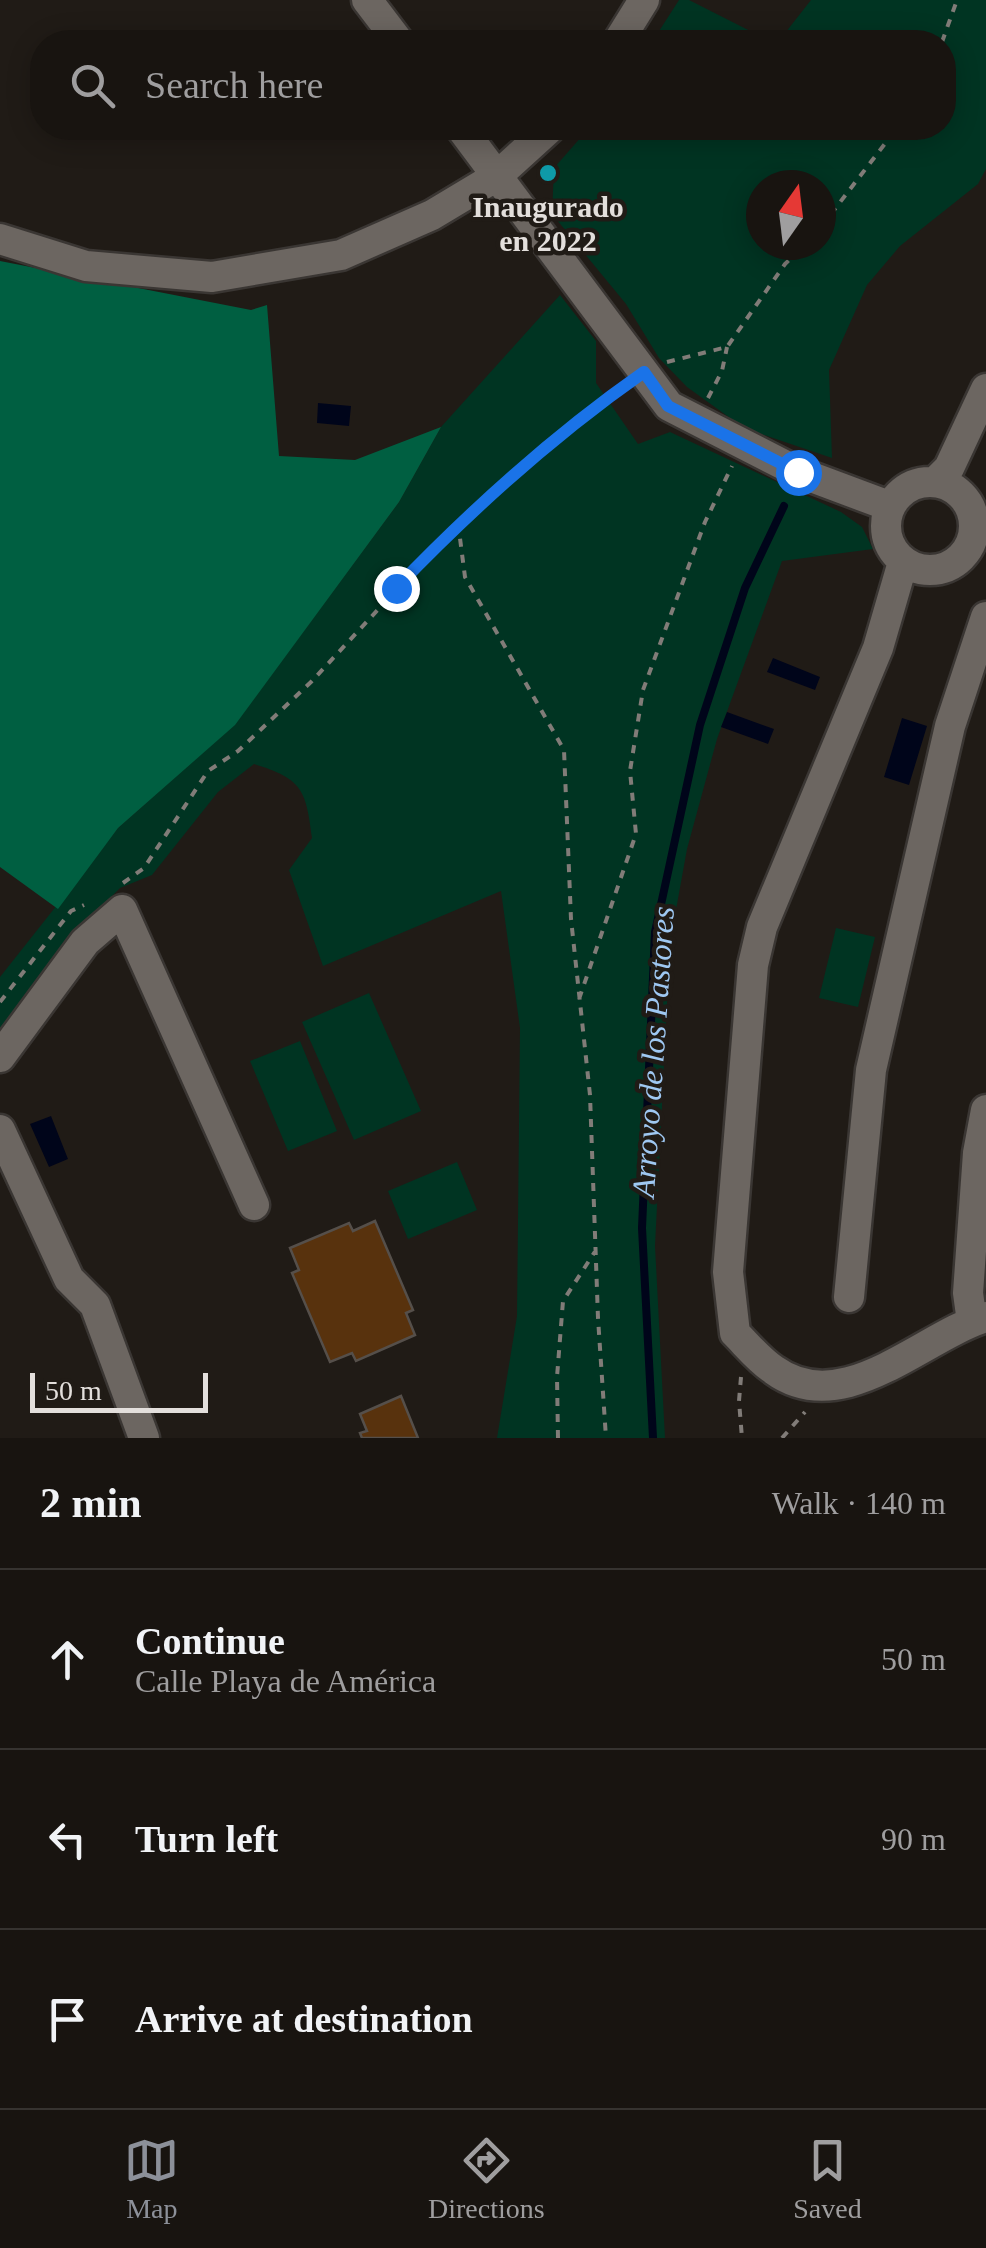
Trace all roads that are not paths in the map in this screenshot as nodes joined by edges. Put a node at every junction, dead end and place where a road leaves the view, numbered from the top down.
1 (368, 0) edge
2 (644, 0) edge
3 (390, 30) edge
4 (625, 30) edge
5 (470, 140) edge
6 (537, 140) edge
7 (497, 176) junction
8 (0, 239) edge
9 (986, 389) edge
10 (936, 481) junction
11 (889, 506) junction
12 (903, 562) junction
13 (986, 618) edge
14 (0, 1057) edge
15 (986, 1110) edge
16 (0, 1130) edge
17 (254, 1205) dead end
18 (849, 1297) dead end
19 (979, 1320) edge
20 (144, 1438) edge

1 - 3 street
2 - 4 street
5 - 7 street
6 - 7 street
7 - 8 street
7 - 11 street
9 - 10 street
10 - 11 street
10 - 12 street
11 - 12 street
12 - 19 street
13 - 18 street
14 - 17 street
15 - 19 street
16 - 20 street

